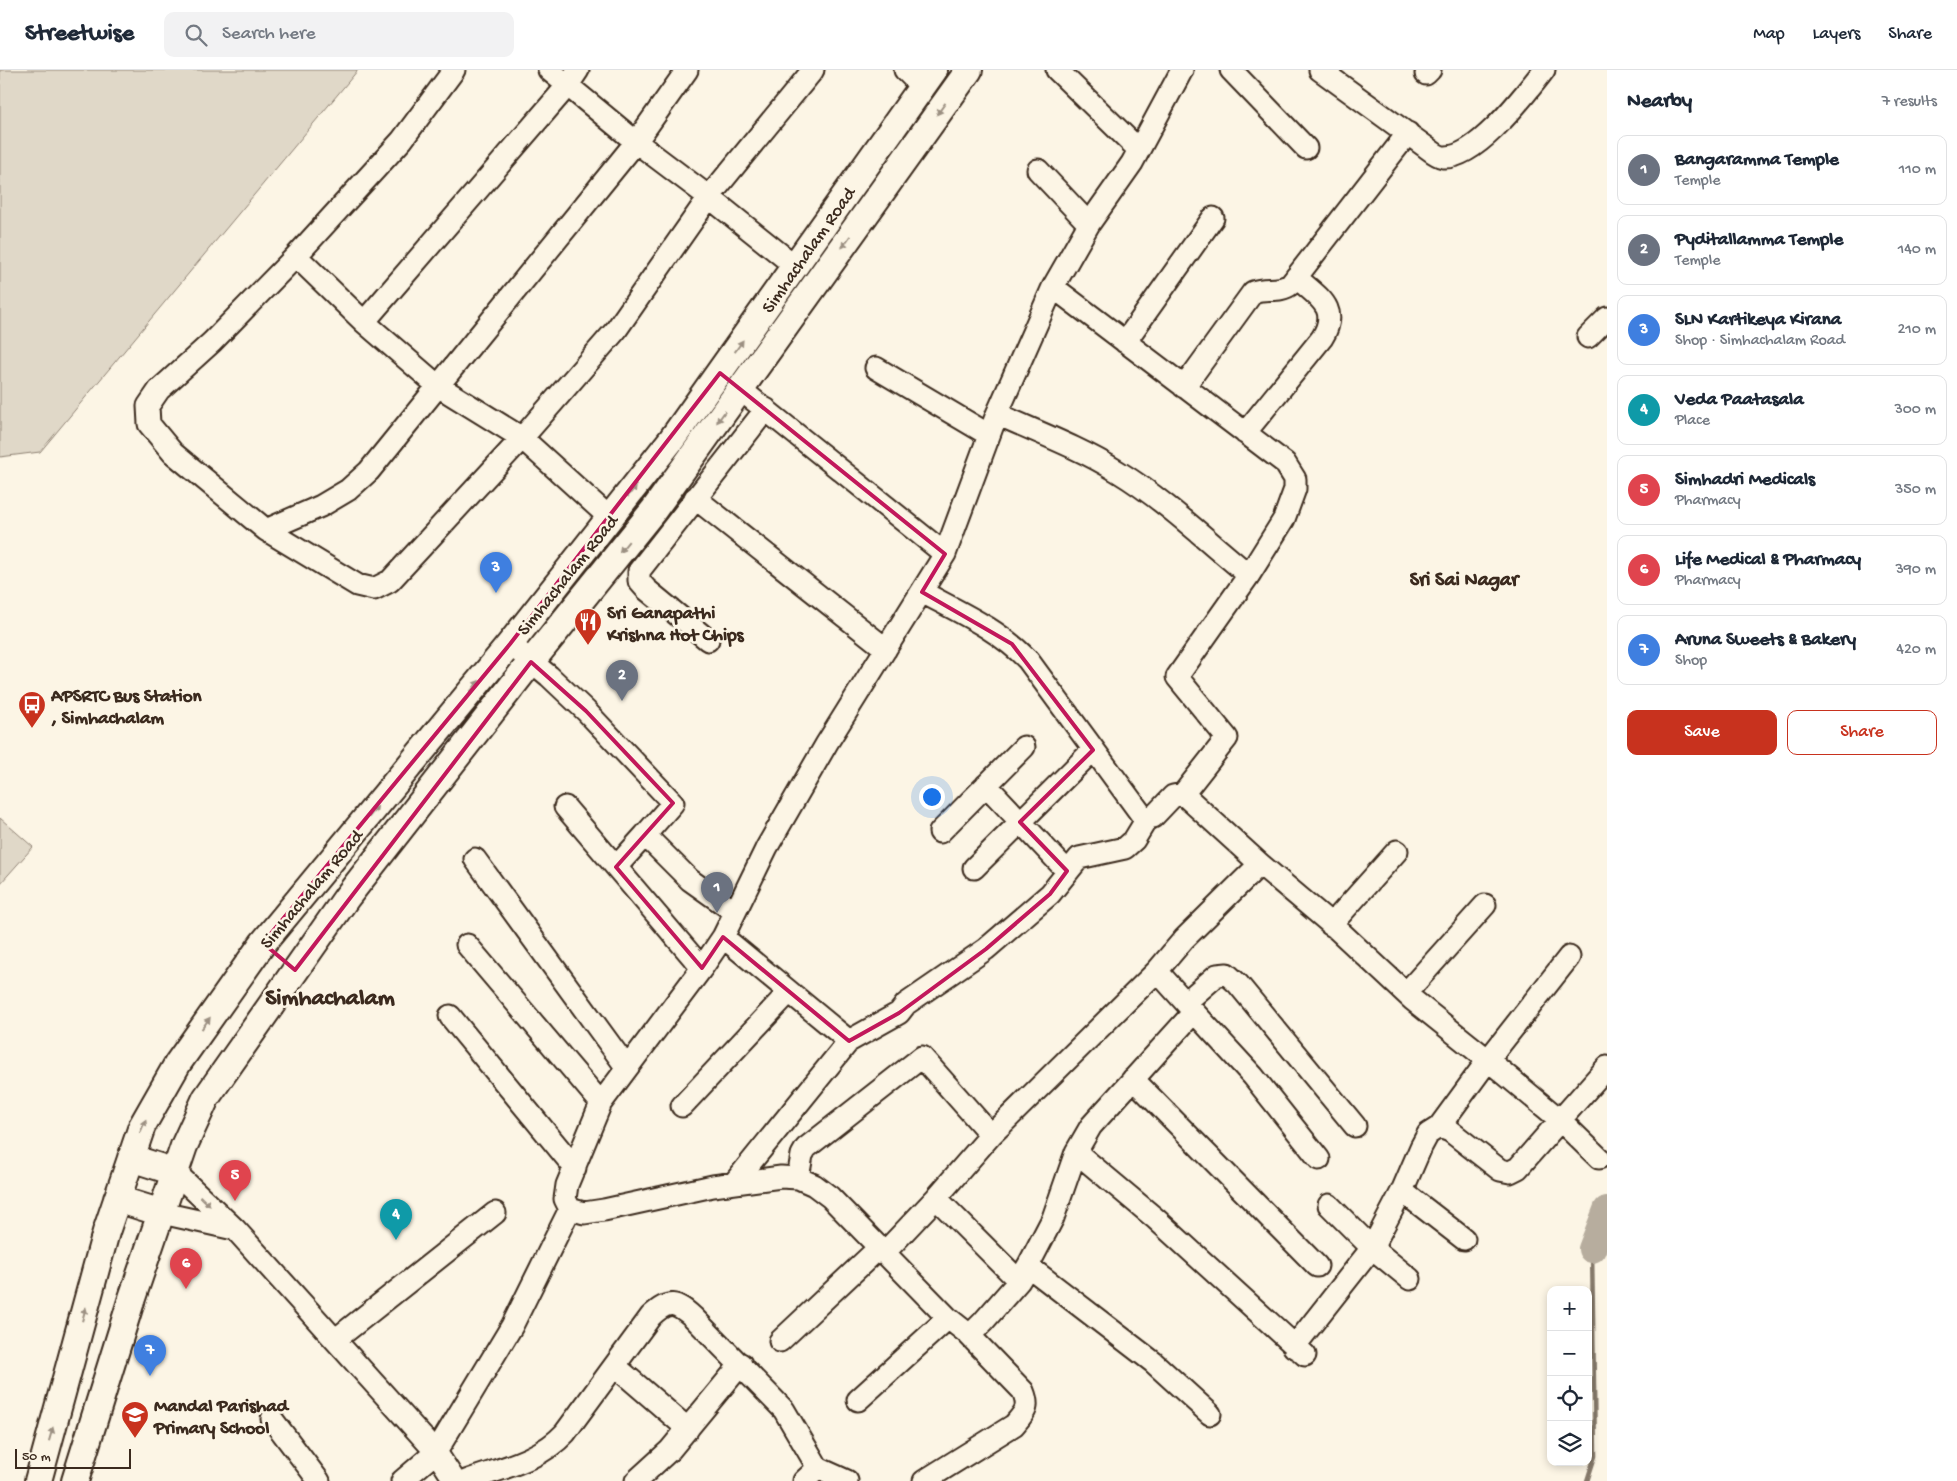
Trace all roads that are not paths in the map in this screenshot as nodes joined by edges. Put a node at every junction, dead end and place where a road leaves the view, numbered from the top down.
1 (454, 70) edge
2 (549, 70) edge
3 (688, 70) edge
4 (813, 70) edge
5 (969, 70) edge
6 (1057, 70) edge
7 (1182, 70) edge
8 (1231, 70) edge
9 (1320, 70) edge
10 (1544, 70) edge
11 (921, 76) edge
12 (573, 78) edge
13 (1408, 133) junction
14 (636, 142) junction
15 (1306, 148) dead end
16 (1139, 150) junction
17 (1038, 170) dead end
18 (709, 197) junction
19 (1213, 218) dead end
20 (1088, 224) junction
21 (296, 256) junction
22 (795, 266) junction
23 (1296, 277) junction
24 (1053, 288) junction
25 (1607, 318) edge
26 (364, 322) junction
27 (1588, 337) dead end
28 (1125, 342) junction
29 (876, 368) dead end
30 (720, 373) junction
31 (438, 386) junction
32 (1184, 387) junction
33 (741, 390) junction
34 (766, 409) junction
35 (997, 414) junction
36 (1245, 433) junction
37 (989, 436) junction
38 (522, 438) junction
39 (695, 498) junction
40 (610, 518) junction
41 (266, 530) junction
42 (945, 554) junction
43 (1249, 575) junction
44 (922, 592) junction
45 (708, 640) dead end
46 (510, 644) junction
47 (886, 649) junction
48 (531, 662) junction
49 (1024, 747) dead end
50 (1093, 750) junction
51 (986, 785) junction
52 (1183, 794) junction
53 (565, 807) dead end
54 (1148, 817) junction
55 (1020, 822) junction
56 (940, 832) dead end
57 (645, 835) junction
58 (1397, 851) dead end
59 (475, 858) dead end
60 (1260, 864) junction
61 (616, 867) junction
62 (974, 868) dead end
63 (1067, 872) junction
64 (1485, 905) dead end
65 (735, 912) junction
66 (1331, 924) junction
67 (723, 937) junction
68 (263, 943) junction
69 (467, 945) dead end
70 (1569, 957) dead end
71 (702, 968) junction
72 (295, 970) junction
73 (1157, 971) junction
74 (789, 992) junction
75 (1406, 994) junction
76 (1190, 1007) junction
77 (450, 1016) dead end
78 (849, 1041) junction
79 (1488, 1060) junction
80 (627, 1068) junction
81 (1607, 1068) edge
82 (1133, 1079) junction
83 (601, 1103) junction
84 (682, 1106) dead end
85 (1559, 1120) junction
86 (1355, 1126) dead end
87 (1439, 1127) junction
88 (991, 1135) junction
89 (1076, 1152) junction
90 (131, 1158) junction
91 (1599, 1158) dead end
92 (1319, 1159) dead end
93 (575, 1168) junction
94 (175, 1172) junction
95 (798, 1178) junction
96 (734, 1183) junction
97 (1402, 1191) junction
98 (936, 1198) junction
99 (118, 1199) junction
100 (1329, 1206) dead end
101 (570, 1209) junction
102 (162, 1213) junction
103 (495, 1213) dead end
104 (234, 1230) junction
105 (1464, 1238) dead end
106 (1372, 1248) junction
107 (882, 1249) junction
108 (1317, 1266) dead end
109 (1024, 1274) junction
110 (1410, 1279) dead end
111 (948, 1318) junction
112 (967, 1334) junction
113 (335, 1340) junction
114 (780, 1341) dead end
115 (740, 1364) junction
116 (615, 1366) junction
117 (66, 1382) junction
118 (102, 1395) junction
119 (858, 1400) dead end
120 (1210, 1414) dead end
121 (272, 1420) dead end
122 (688, 1429) junction
123 (436, 1452) junction
124 (811, 1474) edge
125 (38, 1481) edge
126 (75, 1481) edge
127 (319, 1481) edge
128 (402, 1481) edge
129 (455, 1481) edge
130 (466, 1481) edge
131 (636, 1481) edge
132 (847, 1481) edge
133 (924, 1481) edge

1 - 21 street
2 - 12 street
3 - 14 street
4 - 18 street
5 -> 33 main road
6 - 16 street
7 - 16 street
8 - 15 street
9 - 13 street
10 - 13 street
11 - 22 main road, Simhachalam Road
12 - 14 street
12 - 26 street
13 - 23 street
14 - 18 street
14 - 31 street
16 - 20 street
17 - 20 street
18 - 22 street
18 - 38 street
19 - 28 street
20 - 24 street
21 - 26 street
21 - 41 street
30 -> 22 main road, Simhachalam Road
23 - 32 street
23 - 36 street
24 - 28 street
24 - 35 street
25 - 27 street
26 - 31 street
28 - 32 street
29 - 37 street
30 - 33 main road
40 -> 30 main road, Simhachalam Road
31 - 38 street
31 - 41 street
32 - 36 street
33 - 34 street
33 -> 48 main road
34 - 39 street
34 - 42 street
35 - 37 street
35 - 43 street
36 - 43 street
37 - 42 street
38 - 40 street
38 - 41 street
39 - 45 street
39 - 47 street
40 - 46 main road, Simhachalam Road
42 - 44 street
43 - 52 street
44 - 47 street
44 - 50 street
46 - 48 street
68 -> 46 main road, Simhachalam Road
47 - 65 street
48 - 57 street
48 - 72 main road
49 - 51 street
50 - 54 street
50 - 55 street
51 - 55 street
51 - 56 street
52 - 54 street
52 - 60 street
53 - 61 street
54 - 63 street
55 - 62 street
55 - 63 street
57 - 61 street
57 - 65 street
58 - 66 street
59 - 80 street
60 - 66 street
60 - 73 street
61 - 71 street
63 - 78 street
64 - 75 street
65 - 67 street
66 - 75 street
67 - 71 street
67 - 74 street
68 - 72 main road
90 -> 68 main road, Simhachalam Road
69 - 83 street
70 - 79 street
71 - 80 street
72 - 94 main road
73 - 76 street
73 - 88 street
74 - 78 street
74 - 84 street
75 - 79 street
76 - 82 street
76 - 86 street
76 - 92 street
77 - 93 street
78 - 96 street
79 - 85 street
79 - 87 street
80 - 83 street
81 - 85 street
82 - 89 street
82 - 108 street
83 - 93 street
85 - 87 street
85 - 91 street
87 - 97 street
88 - 95 street
88 - 98 street
89 - 106 street
89 - 109 street
90 - 94 main road
90 - 99 main road, Simhachalam Road
93 - 101 street
94 - 102 main road
94 -> 104 street
95 - 96 street
95 - 107 street
96 - 101 street
97 - 105 street
97 - 106 street
98 - 107 street
98 - 109 street
99 - 102 main road
117 -> 99 main road, Simhachalam Road
100 - 106 street
101 - 123 street
102 - 104 street
102 - 118 main road
103 - 113 street
104 - 113 street
106 - 110 street
107 - 111 street
107 - 114 street
109 - 112 street
109 - 120 street
111 - 112 street
111 - 119 street
112 - 133 street
113 - 123 street
115 - 116 street
115 - 122 street
115 - 124 street
116 - 122 street
116 - 130 street
117 - 118 main road
125 -> 117 main road, Simhachalam Road
118 - 126 main road
121 - 127 street
122 - 131 street
123 - 128 street
123 - 129 street
124 - 132 street

